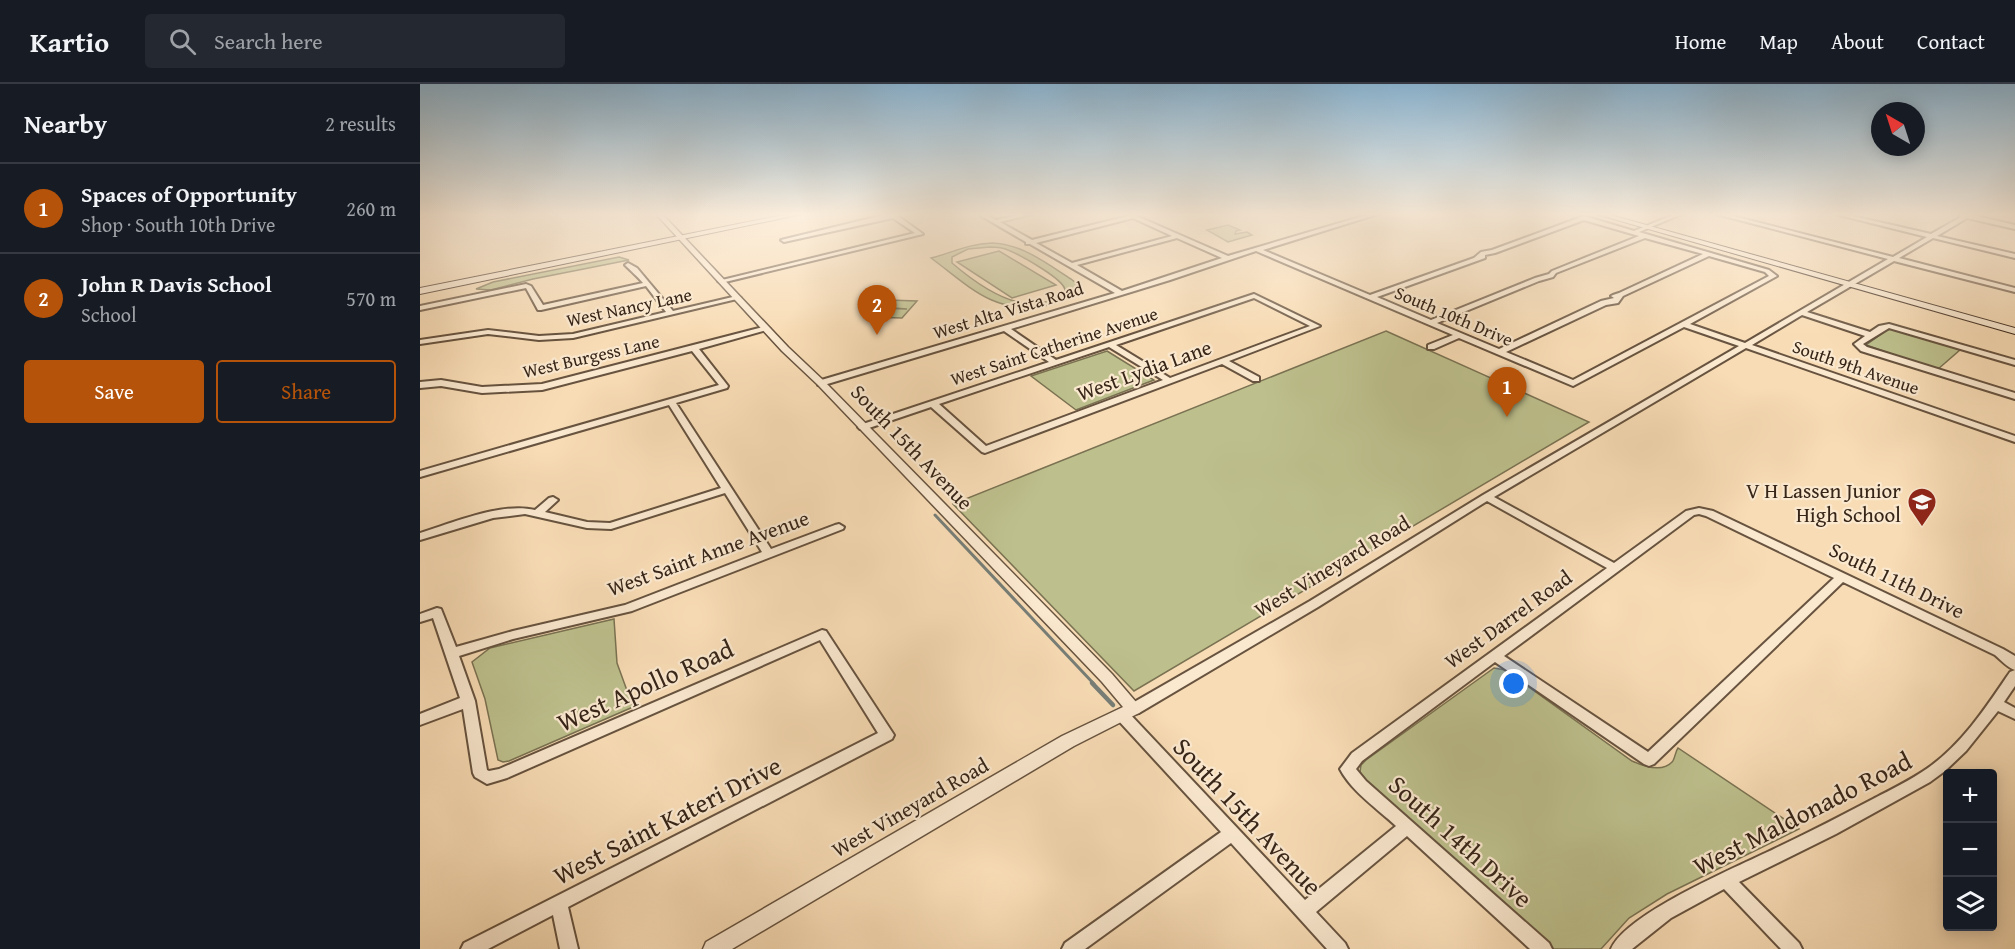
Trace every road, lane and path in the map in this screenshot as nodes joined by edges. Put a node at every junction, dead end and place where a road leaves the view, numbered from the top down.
1 (600, 254) edge
2 (696, 254) edge
3 (834, 254) edge
4 (1049, 254) edge
5 (1112, 254) edge
6 (1220, 254) edge
7 (1240, 254) edge
8 (1270, 254) edge
9 (1492, 254) edge
10 (1598, 254) edge
11 (1744, 254) edge
12 (1876, 254) edge
13 (1902, 254) edge
14 (1709, 255) joint
15 (1228, 258) junction
16 (1894, 259) junction
17 (628, 265) dead end
18 (1070, 266) junction
19 (721, 281) junction
20 (453, 284) junction
21 (647, 284) junction
22 (1852, 285) junction
23 (2015, 290) edge
24 (420, 291) edge
25 (1121, 293) junction
26 (1254, 296) joint
27 (1371, 297) junction
28 (737, 298) junction
29 (459, 300) junction
30 (420, 308) edge
31 (671, 313) junction
32 (1802, 314) junction
33 (1431, 323) junction
34 (1686, 325) junction
35 (1005, 328) junction
36 (766, 329) junction
37 (2015, 331) edge
38 (1459, 335) junction
39 (1871, 335) junction
40 (420, 342) edge
41 (1111, 345) junction
42 (1747, 346) junction
43 (1431, 347) dead end
44 (694, 348) junction
45 (1499, 352) junction
46 (1224, 361) junction
47 (1055, 363) junction
48 (2015, 363) edge
49 (1256, 379) dead end
50 (1170, 381) junction
51 (821, 383) junction
52 (420, 385) edge
53 (2015, 396) edge
54 (671, 401) junction
55 (933, 404) junction
56 (863, 427) junction
57 (2015, 439) edge
58 (420, 474) edge
59 (727, 489) junction
60 (1487, 497) junction
61 (553, 500) dead end
62 (1699, 511) joint
63 (538, 513) junction
64 (839, 527) dead end
65 (420, 537) edge
66 (769, 554) junction
67 (1615, 568) junction
68 (1842, 577) junction
69 (420, 618) edge
70 (452, 654) junction
71 (1495, 656) junction
72 (2014, 667) edge
73 (468, 701) junction
74 (1995, 704) junction
75 (1128, 712) junction
76 (2015, 714) edge
77 (420, 720) edge
78 (886, 735) joint
79 (1347, 768) joint
80 (1407, 827) junction
81 (1232, 833) junction
82 (1727, 880) junction
83 (559, 903) junction
84 (1304, 911) junction
85 (470, 949) edge
86 (569, 949) edge
87 (713, 949) edge
88 (1071, 949) edge
89 (1339, 949) edge
90 (1543, 949) edge
91 (1620, 949) edge
92 (1793, 949) edge

1 - 20 main road
2 - 19 street, South 15th Avenue
3 - 19 street
4 - 18 street
5 - 18 street
6 - 15 street
7 - 15 street, West Alta Vista Road
8 - 27 street, South 10th Drive
9 - 27 street
10 - 33 street
11 - 22 main road
12 - 16 street
13 - 16 street, West Vineyard Road
14 - 34 street
14 - 45 street
15 - 25 street, West Alta Vista Road
16 - 22 street, West Vineyard Road
16 - 23 street
17 - 21 street
18 - 25 street
19 - 28 street, South 15th Avenue
20 - 24 main road
20 - 29 street
21 - 29 street
21 - 31 street
22 - 32 street, West Vineyard Road
22 - 37 main road
25 - 35 street, West Alta Vista Road
26 - 41 street, West Saint Catherine Avenue
26 - 46 street, West Lydia Lane
27 - 33 street, South 10th Drive
28 - 31 street, West Nancy Lane
28 - 36 street, South 15th Avenue
29 - 30 street
31 - 40 street, West Nancy Lane
32 - 39 street
32 - 42 street, West Vineyard Road
33 - 38 street, South 10th Drive
34 - 42 street, South 9th Avenue
34 - 45 street, South 10th Drive
35 - 47 street
35 - 51 street, West Alta Vista Road
36 - 44 street, West Burgess Lane
36 - 51 street, South 15th Avenue
38 - 43 street
38 - 45 street, South 10th Drive
39 - 48 street
39 - 53 street
41 - 47 street, West Saint Catherine Avenue
41 - 50 street
42 - 57 street, South 9th Avenue
42 - 60 street, West Vineyard Road
44 - 52 street, West Burgess Lane
44 - 54 street
46 - 49 street
46 - 50 street, West Lydia Lane
47 - 55 street, West Saint Catherine Avenue
50 - 55 street, West Lydia Lane
51 - 56 street, South 15th Avenue
54 - 58 street
54 - 59 street
55 - 56 street, West Saint Catherine Avenue
56 - 75 street, South 15th Avenue
59 - 63 street
59 - 66 street
60 - 67 street
60 - 75 street, West Vineyard Road
61 - 63 street
62 - 67 street, West Darrel Road
62 - 68 street, South 11th Drive
63 - 65 street
64 - 66 street, West Saint Anne Avenue
66 - 70 street, West Saint Anne Avenue
67 - 71 street, West Darrel Road
68 - 71 street
68 - 72 street, South 11th Drive
69 - 70 street
70 - 73 street
71 - 79 street, West Darrel Road
72 - 74 street, West Maldonado Road
73 - 77 street
73 - 78 street, West Apollo Road
74 - 76 street
74 - 82 street, West Maldonado Road
75 - 81 street, South 15th Avenue
75 - 87 street, West Vineyard Road
78 - 83 street, West Saint Kateri Drive
79 - 80 street, South 14th Drive
80 - 84 street
80 - 90 street, South 14th Drive
81 - 84 street, South 15th Avenue
81 - 88 street
82 - 91 street, West Maldonado Road
82 - 92 street
83 - 85 street, West Saint Kateri Drive
83 - 86 street
84 - 89 street, South 15th Avenue

